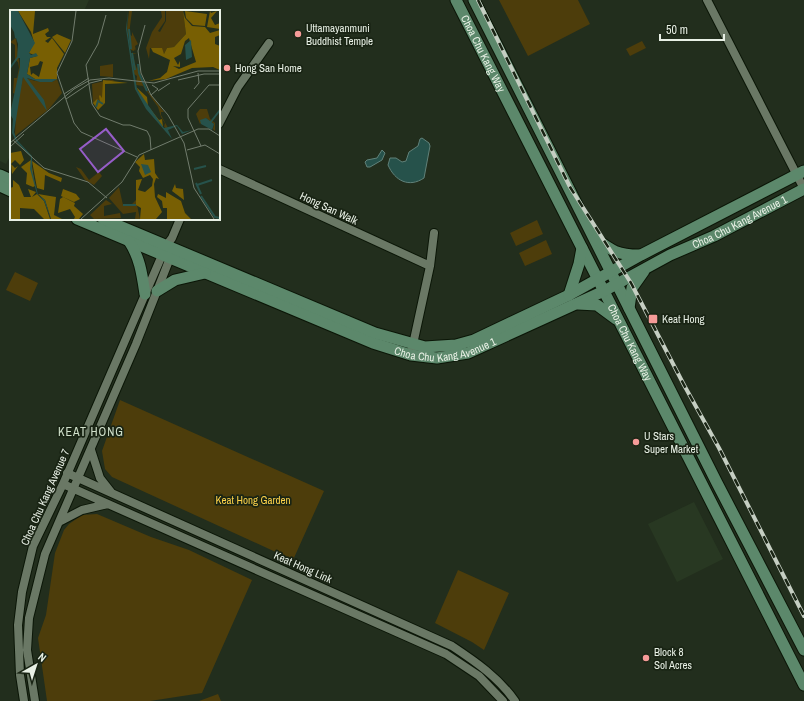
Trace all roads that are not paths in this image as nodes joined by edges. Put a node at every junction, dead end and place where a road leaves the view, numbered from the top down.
1 (456, 0) edge
2 (474, 0) edge
3 (707, 0) edge
4 (269, 43) dead end
5 (220, 122) edge
6 (220, 169) edge
7 (800, 173) edge
8 (0, 175) edge
9 (10, 180) edge
10 (0, 186) edge
11 (804, 189) edge
12 (10, 191) edge
13 (79, 220) edge
14 (105, 220) edge
15 (180, 220) edge
16 (434, 233) dead end
17 (594, 238) junction
18 (129, 241) junction
19 (582, 248) junction
20 (169, 250) junction
21 (641, 255) junction
22 (430, 266) junction
23 (648, 267) junction
24 (611, 272) junction
25 (205, 273) junction
26 (598, 279) junction
27 (617, 284) junction
28 (157, 291) junction
29 (604, 291) junction
30 (145, 294) junction
31 (571, 300) junction
32 (629, 308) junction
33 (621, 324) junction
34 (417, 330) junction
35 (425, 347) junction
36 (411, 350) junction
37 (82, 437) junction
38 (92, 447) junction
39 (67, 474) junction
40 (78, 479) junction
41 (63, 484) junction
42 (74, 490) junction
43 (112, 494) junction
44 (108, 504) junction
45 (59, 522) junction
46 (804, 650) edge
47 (804, 685) edge
48 (24, 701) edge
49 (34, 701) edge
50 (503, 701) edge
51 (515, 701) edge

1 - 19 main road, Choa Chu Kang Way
2 - 17 main road, Choa Chu Kang Way
3 - 7 street
4 - 5 street
6 - 22 street, Hong San Walk
7 - 11 street
7 - 21 main road, Choa Chu Kang Avenue 1
8 - 9 main road
10 - 12 main road
11 - 23 main road, Choa Chu Kang Avenue 1
13 - 18 main road, Choa Chu Kang Avenue 1
14 - 20 main road, Choa Chu Kang Avenue 1
15 - 20 street
16 - 22 street
17 - 21 main road
17 - 24 main road, Choa Chu Kang Way
18 - 20 main road, Choa Chu Kang Avenue 1
18 - 30 main road
19 - 26 main road, Choa Chu Kang Way
19 - 31 main road
20 - 25 main road, Choa Chu Kang Avenue 1
20 - 28 street, Choa Chu Kang Avenue 7
20 - 30 street, Choa Chu Kang Avenue 7
20 - 36 main road, Choa Chu Kang Avenue 1
21 - 24 main road, Choa Chu Kang Avenue 1
22 - 34 street
23 - 27 main road, Choa Chu Kang Avenue 1
23 - 32 main road
24 - 26 main road, Choa Chu Kang Avenue 1
24 - 27 main road, Choa Chu Kang Way
25 - 28 main road
25 - 36 main road, Choa Chu Kang Avenue 1
26 - 29 main road, Choa Chu Kang Way
26 - 31 main road, Choa Chu Kang Avenue 1
27 - 29 main road, Choa Chu Kang Avenue 1
27 - 32 main road, Choa Chu Kang Way
28 - 38 street, Choa Chu Kang Avenue 7
29 - 31 main road, Choa Chu Kang Avenue 1
29 - 33 main road, Choa Chu Kang Way
30 - 37 street, Choa Chu Kang Avenue 7
31 - 33 main road
31 - 35 main road, Choa Chu Kang Avenue 1
31 - 36 main road, Choa Chu Kang Avenue 1
32 - 46 main road, Choa Chu Kang Way
33 - 47 main road, Choa Chu Kang Way
34 - 35 street
34 - 36 street
35 - 36 main road, Choa Chu Kang Avenue 1
37 - 38 street
37 - 39 street, Choa Chu Kang Avenue 7
38 - 40 street, Choa Chu Kang Avenue 7
38 - 43 street
39 - 40 street, Keat Hong Link
39 - 41 street, Choa Chu Kang Avenue 7
40 - 42 street, Choa Chu Kang Avenue 7
40 - 43 street, Keat Hong Link
41 - 42 street, Keat Hong Link
41 - 48 street, Choa Chu Kang Avenue 7
42 - 44 street, Keat Hong Link
42 - 45 street, Choa Chu Kang Avenue 7
43 - 51 street, Keat Hong Link
44 - 45 street
44 - 50 street, Keat Hong Link
45 - 49 street, Choa Chu Kang Avenue 7

